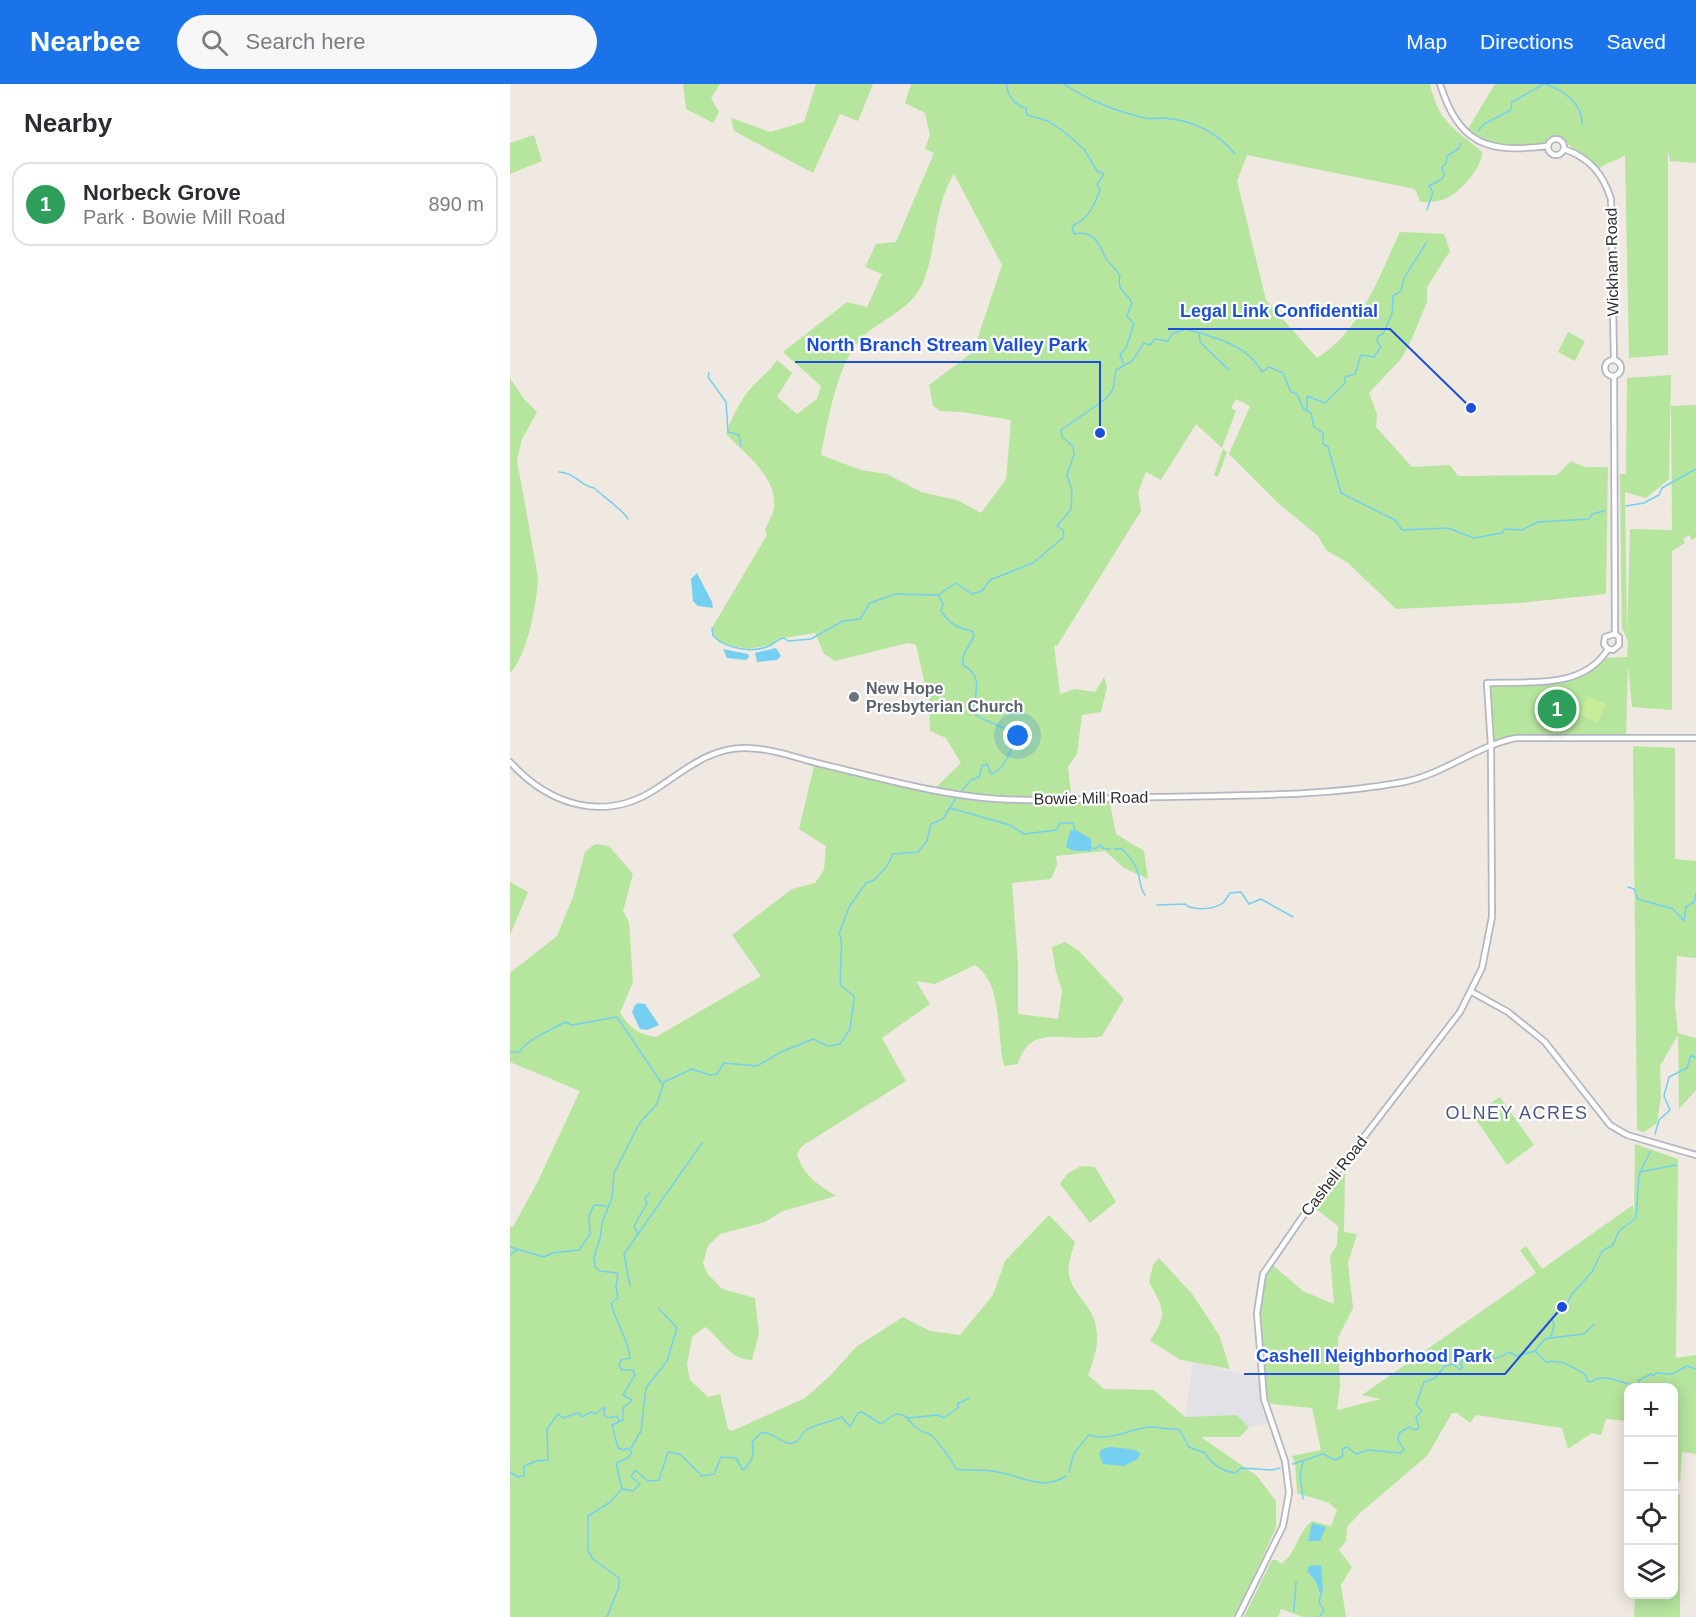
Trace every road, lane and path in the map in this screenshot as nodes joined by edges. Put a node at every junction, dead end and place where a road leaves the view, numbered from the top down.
1 (1440, 84) edge
2 (1548, 146) junction
3 (1564, 149) junction
4 (1614, 360) junction
5 (1614, 376) junction
6 (1615, 634) junction
7 (1608, 649) junction
8 (1497, 682) junction
9 (1487, 694) junction
10 (1696, 738) edge
11 (1491, 745) junction
12 (510, 762) edge
13 (1472, 993) junction
14 (1696, 1155) edge
15 (1238, 1617) edge

1 - 2 street
2 - 3 street
2 - 3 street
3 - 4 street, Wickham Road
4 - 5 street
4 - 5 street
5 - 6 street
6 - 7 street
6 - 7 street
7 - 8 street
8 - 9 street
8 - 9 street, Cashell Road
9 - 11 street, Cashell Road
10 - 11 street, Bowie Mill Road
11 - 12 street, Bowie Mill Road
11 - 13 street, Cashell Road
13 - 14 street
13 - 15 street, Cashell Road

